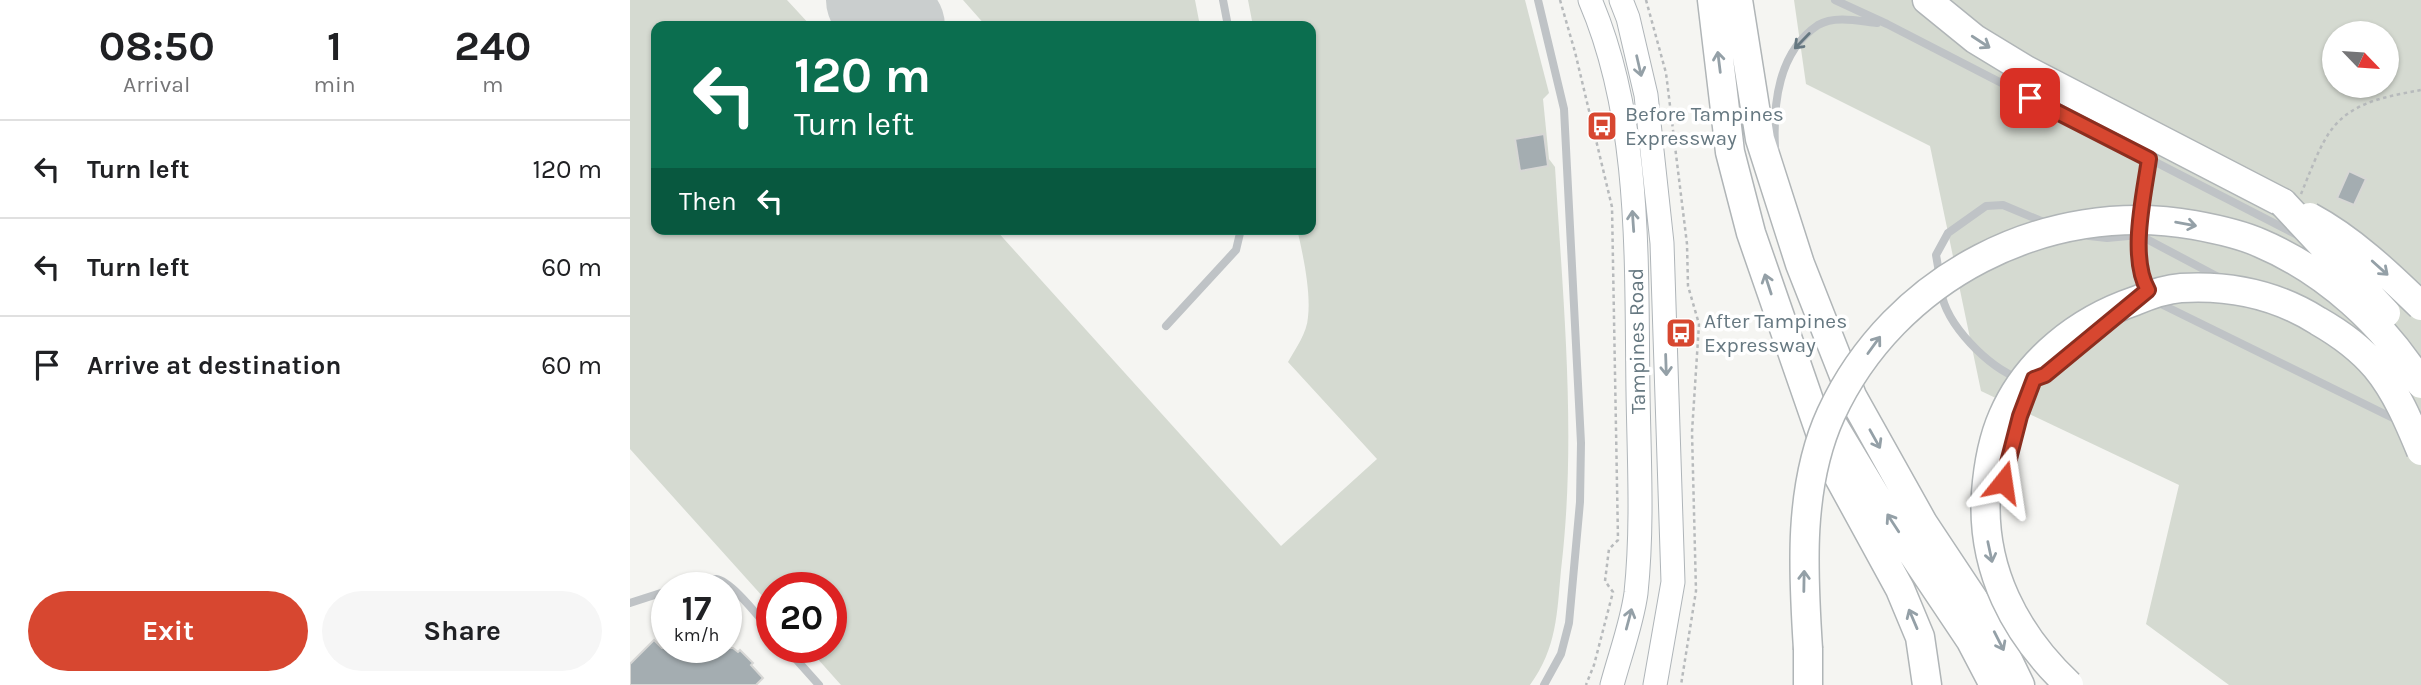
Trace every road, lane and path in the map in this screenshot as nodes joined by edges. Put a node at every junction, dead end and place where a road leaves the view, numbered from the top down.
1 (1223, 0) edge
2 (1538, 0) edge
3 (1560, 0) edge
4 (1590, 0) edge
5 (1620, 0) edge
6 (1646, 0) edge
7 (1712, 0) edge
8 (1738, 0) edge
9 (1835, 0) edge
10 (1927, 0) edge
11 (1227, 21) edge
12 (1887, 24) junction
13 (2421, 90) edge
14 (2149, 159) junction
15 (1778, 194) junction
16 (2283, 216) junction
17 (1240, 235) edge
18 (2139, 235) junction
19 (2335, 254) dead end
20 (2148, 290) junction
21 (2421, 306) edge
22 (1166, 326) dead end
23 (2421, 360) edge
24 (1800, 371) junction
25 (2034, 379) junction
26 (2421, 384) edge
27 (2421, 432) edge
28 (2421, 451) edge
29 (1983, 496) dead end
30 (1941, 571) junction
31 (651, 597) edge
32 (742, 599) edge
33 (630, 603) edge
34 (756, 614) edge
35 (799, 663) edge
36 (819, 685) edge
37 (1544, 685) edge
38 (1586, 685) edge
39 (1612, 685) edge
40 (1655, 685) edge
41 (1681, 685) edge
42 (1808, 685) edge
43 (1927, 685) edge
44 (1994, 685) edge
45 (2020, 685) edge
46 (2069, 685) edge

1 - 11 lane
2 - 37 lane
3 - 38 path
39 -> 4 main road, Tampines Road
5 -> 40 main road, Tampines Road
6 - 41 path
24 -> 7 highway
8 - 15 highway
9 - 12 lane
10 -> 16 highway
12 - 14 lane
12 -> 15 lane
13 - 16 path
14 - 16 lane
14 - 18 lane
15 -> 30 highway
16 - 19 lane
16 -> 21 highway, bridge
16 - 23 highway, bridge
17 - 22 lane
18 - 20 lane
18 - 25 lane
18 - 27 lane
20 - 25 lane
20 - 27 lane
30 -> 24 highway
43 -> 24 highway
25 - 29 lane
42 -> 26 highway, bridge
28 -> 46 highway, bridge
30 - 44 highway
30 -> 45 highway
31 - 33 lane
32 - 34 lane
35 - 36 lane

